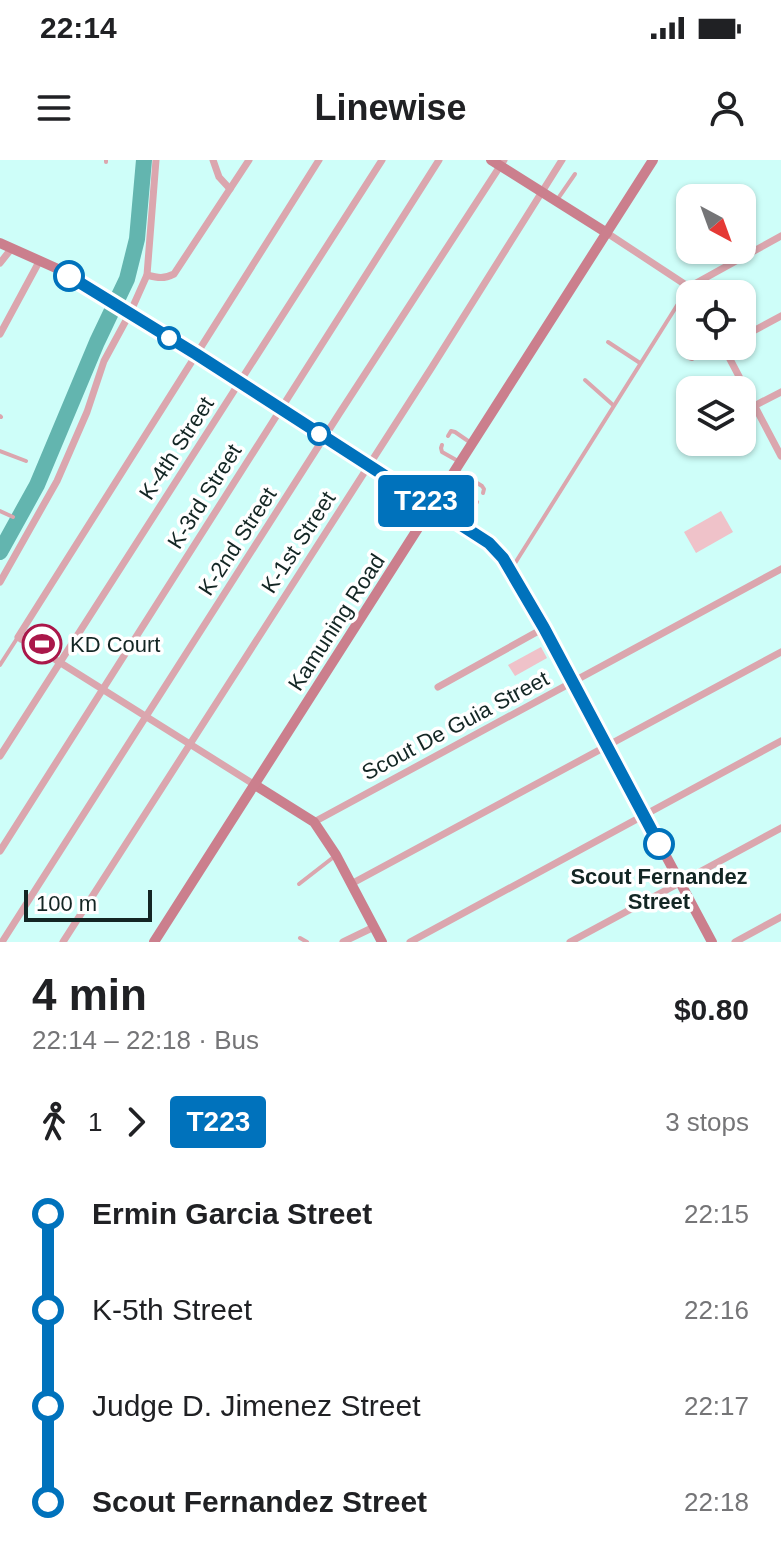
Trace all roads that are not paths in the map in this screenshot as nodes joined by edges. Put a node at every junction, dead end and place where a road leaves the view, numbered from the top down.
1 (156, 160) edge
2 (213, 160) edge
3 (249, 160) edge
4 (319, 160) edge
5 (382, 160) edge
6 (439, 160) edge
7 (562, 160) edge
8 (653, 160) edge
9 (498, 162) edge
10 (575, 174) dead end
11 (230, 189) junction
12 (542, 191) junction
13 (557, 200) junction
14 (607, 233) junction
15 (781, 236) edge
16 (0, 243) edge
17 (12, 248) junction
18 (40, 260) junction
19 (0, 263) edge
20 (147, 275) junction
21 (677, 280) edge
22 (708, 280) edge
23 (128, 312) junction
24 (676, 312) edge
25 (781, 316) edge
26 (756, 329) edge
27 (0, 334) edge
28 (608, 342) dead end
29 (196, 354) junction
30 (640, 363) junction
31 (585, 380) dead end
32 (239, 382) junction
33 (781, 392) edge
34 (613, 405) junction
35 (756, 405) edge
36 (280, 409) junction
37 (756, 410) edge
38 (448, 436) dead end
39 (324, 437) junction
40 (473, 444) junction
41 (442, 445) dead end
42 (0, 451) edge
43 (781, 456) edge
44 (26, 461) dead end
45 (369, 465) junction
46 (459, 466) junction
47 (445, 488) junction
48 (483, 493) dead end
49 (462, 495) junction
50 (434, 506) junction
51 (0, 511) edge
52 (448, 515) junction
53 (13, 517) dead end
54 (462, 524) junction
55 (781, 569) edge
56 (510, 570) junction
57 (0, 582) edge
58 (544, 628) junction
59 (20, 638) joint
60 (781, 652) edge
61 (58, 662) junction
62 (0, 665) edge
63 (572, 682) junction
64 (438, 687) dead end
65 (103, 689) junction
66 (146, 716) junction
67 (781, 741) edge
68 (190, 744) junction
69 (606, 746) junction
70 (0, 756) edge
71 (255, 785) junction
72 (644, 814) junction
73 (314, 822) junction
74 (781, 828) edge
75 (0, 851) edge
76 (336, 855) junction
77 (680, 882) junction
78 (299, 884) dead end
79 (351, 884) junction
80 (781, 917) edge
81 (374, 927) junction
82 (300, 938) dead end
83 (2, 942) edge
84 (63, 942) edge
85 (154, 942) edge
86 (307, 942) edge
87 (343, 942) edge
88 (382, 942) edge
89 (410, 942) edge
90 (570, 942) edge
91 (712, 942) edge
92 (735, 942) edge

1 - 20 street
2 - 11 street
3 - 11 street
4 - 29 street
5 - 32 street, K-4th Street
6 - 36 street, K-3rd Street
7 - 12 street, K-1st Street
8 - 14 street, Kamuning Road
9 - 12 street
9 - 39 street, K-2nd Street
10 - 13 lane
11 - 20 street
12 - 13 street
12 - 45 street, K-1st Street
13 - 14 street
14 - 21 street
14 - 40 street, Kamuning Road
15 - 22 street
16 - 17 street
17 - 18 street
17 - 19 street
18 - 23 street
18 - 27 street
20 - 23 street
23 - 29 street
23 - 57 street
24 - 30 lane
25 - 26 street
28 - 30 lane
29 - 32 street
29 - 59 street
30 - 34 lane
31 - 34 lane
32 - 36 street
32 - 61 street, K-4th Street
33 - 35 street
34 - 56 lane
36 - 39 street
36 - 65 street, K-3rd Street
37 - 43 street
38 - 40 lane
39 - 45 street
39 - 66 street, K-2nd Street
40 - 46 street, Kamuning Road
41 - 46 lane
42 - 44 lane
45 - 50 street
45 - 68 street, K-1st Street
46 - 47 street, Kamuning Road
46 - 48 lane
47 - 49 lane
47 - 50 street, Kamuning Road
49 - 52 lane
49 - 54 lane
50 - 52 street
50 - 71 street, Kamuning Road
51 - 53 lane
52 - 54 street
54 - 56 street
55 - 63 street, Scout De Guia Street
56 - 58 street
58 - 63 street
58 - 64 street
59 - 62 lane
60 - 69 street
61 - 65 street
61 - 70 street, K-4th Street
63 - 69 street
63 - 73 street, Scout De Guia Street
65 - 66 street
65 - 75 street, K-3rd Street
66 - 68 street
66 - 83 street, K-2nd Street
67 - 72 street
68 - 71 street
68 - 84 street, K-1st Street
69 - 72 street
69 - 79 street
71 - 73 street
71 - 85 street, Kamuning Road
72 - 77 street
72 - 89 street
73 - 76 street
74 - 77 street
76 - 78 lane
76 - 79 street
77 - 90 street
77 - 91 street
79 - 81 street
80 - 92 street
81 - 87 street
81 - 88 street
82 - 86 lane

